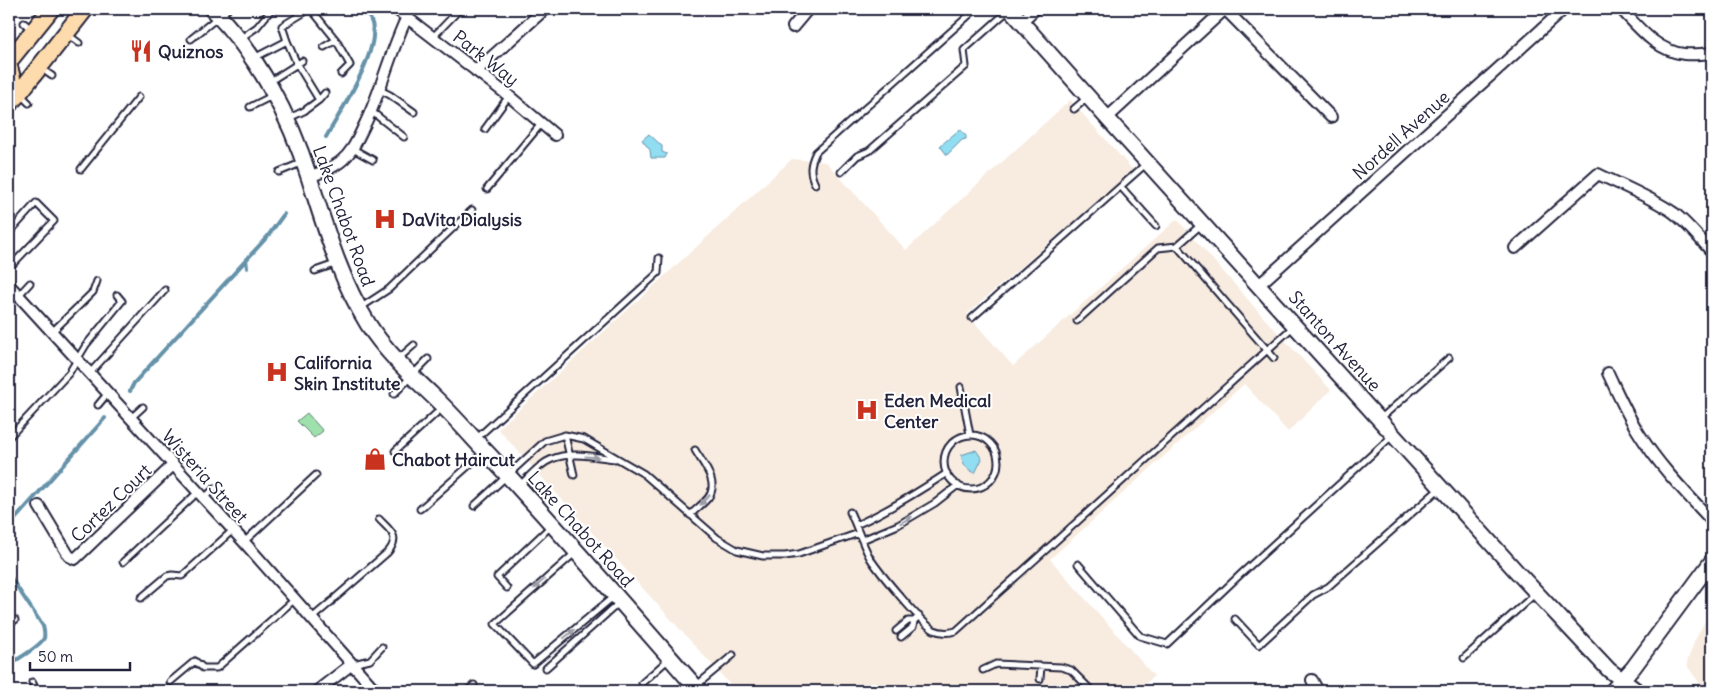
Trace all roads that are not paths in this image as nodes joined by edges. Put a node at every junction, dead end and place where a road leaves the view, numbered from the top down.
1 (51, 9) edge
2 (85, 9) edge
3 (311, 9) edge
4 (396, 9) edge
5 (460, 9) edge
6 (544, 9) edge
7 (808, 9) edge
8 (976, 9) edge
9 (1010, 9) edge
10 (1035, 9) edge
11 (1225, 9) edge
12 (1564, 9) edge
13 (1621, 9) edge
14 (271, 10) edge
15 (219, 11) edge
16 (407, 17) junction
17 (1022, 21) junction
18 (793, 27) dead end
19 (432, 37) junction
20 (191, 39) dead end
21 (238, 40) junction
22 (336, 40) junction
23 (286, 41) junction
24 (324, 47) dead end
25 (1712, 53) edge
26 (252, 59) junction
27 (9, 61) edge
28 (299, 62) junction
29 (9, 67) edge
30 (476, 71) junction
31 (341, 74) dead end
32 (271, 89) junction
33 (380, 90) junction
34 (325, 92) dead end
35 (509, 96) junction
36 (16, 97) edge
37 (140, 97) dead end
38 (1088, 97) junction
39 (319, 100) junction
40 (250, 107) dead end
41 (1074, 109) dead end
42 (371, 111) junction
43 (414, 112) dead end
44 (1330, 117) dead end
45 (1107, 118) junction
46 (287, 119) junction
47 (542, 124) junction
48 (485, 129) dead end
49 (555, 134) dead end
50 (404, 137) dead end
51 (353, 149) junction
52 (373, 160) dead end
53 (304, 162) junction
54 (1148, 163) junction
55 (81, 169) dead end
56 (279, 172) dead end
57 (841, 172) dead end
58 (309, 177) junction
59 (815, 184) dead end
60 (1121, 186) junction
61 (488, 189) dead end
62 (472, 210) dead end
63 (1202, 223) junction
64 (1156, 226) dead end
65 (9, 233) edge
66 (1177, 246) junction
67 (1515, 248) dead end
68 (1712, 252) edge
69 (659, 258) dead end
70 (338, 262) junction
71 (9, 268) edge
72 (315, 271) dead end
73 (97, 281) dead end
74 (30, 283) dead end
75 (9, 285) edge
76 (1259, 285) junction
77 (165, 290) dead end
78 (19, 295) junction
79 (117, 295) dead end
80 (9, 303) edge
81 (359, 309) junction
82 (972, 318) dead end
83 (1077, 321) dead end
84 (1295, 325) junction
85 (52, 332) junction
86 (414, 346) dead end
87 (1268, 350) junction
88 (1274, 358) dead end
89 (1449, 358) dead end
90 (428, 359) dead end
91 (76, 360) junction
92 (397, 360) junction
93 (90, 373) junction
94 (1608, 373) dead end
95 (412, 375) junction
96 (961, 387) dead end
97 (108, 393) junction
98 (394, 394) dead end
99 (98, 405) dead end
100 (142, 407) dead end
101 (444, 407) junction
102 (131, 418) junction
103 (1380, 419) junction
104 (970, 434) junction
105 (1394, 434) junction
106 (565, 435) junction
107 (9, 438) edge
108 (474, 440) junction
109 (695, 450) dead end
110 (395, 451) dead end
111 (485, 451) junction
112 (569, 456) junction
113 (618, 459) junction
114 (173, 466) junction
115 (946, 473) junction
116 (316, 475) dead end
117 (574, 475) dead end
118 (513, 481) junction
119 (958, 485) junction
120 (1441, 487) junction
121 (214, 488) dead end
122 (201, 495) junction
123 (39, 506) dead end
124 (474, 506) dead end
125 (420, 509) dead end
126 (850, 512) dead end
127 (690, 515) junction
128 (379, 519) dead end
129 (1712, 521) edge
130 (552, 525) junction
131 (856, 525) junction
132 (233, 530) junction
133 (859, 533) junction
134 (862, 540) junction
135 (244, 542) junction
136 (576, 552) junction
137 (1712, 561) edge
138 (123, 562) dead end
139 (1078, 564) dead end
140 (507, 588) dead end
141 (1536, 592) junction
142 (141, 598) dead end
143 (617, 598) junction
144 (294, 600) junction
145 (919, 616) junction
146 (311, 619) junction
147 (1235, 619) dead end
148 (15, 620) dead end
149 (914, 621) junction
150 (9, 624) edge
151 (896, 631) dead end
152 (901, 637) dead end
153 (382, 647) dead end
154 (733, 655) dead end
155 (670, 658) junction
156 (1464, 658) dead end
157 (352, 664) junction
158 (1040, 666) junction
159 (546, 668) dead end
160 (982, 670) dead end
161 (1040, 679) dead end
162 (1312, 680) dead end
163 (1622, 681) junction
164 (32, 682) dead end
165 (170, 682) dead end
166 (642, 683) dead end
167 (474, 684) dead end
168 (697, 689) edge
169 (1091, 690) edge
170 (37, 691) edge
171 (317, 691) edge
172 (376, 691) edge
173 (467, 691) edge
174 (1318, 691) edge
175 (1612, 691) edge
176 (1637, 691) edge

1 - 27 main road
2 - 36 main road
3 - 22 lane
3 - 23 lane
4 - 16 street, Park Way
5 - 19 lane
6 - 30 street
7 - 18 street
8 - 59 lane
9 - 17 street, Stanton Avenue
9 - 57 lane
10 - 17 street
11 - 44 street
11 - 45 street
12 - 76 street, Nordell Avenue
13 - 25 street
14 - 21 lane
15 - 20 lane
15 - 21 main road, Lake Chabot Road
16 - 19 street, Park Way
16 - 33 street
17 - 38 street, Stanton Avenue
19 - 30 street, Park Way
21 - 26 main road, Lake Chabot Road
22 - 24 lane
22 - 31 lane
23 - 26 lane
23 - 28 lane
26 - 32 main road, Lake Chabot Road
28 - 32 lane
28 - 39 lane
29 - 36 main road
30 - 35 street, Park Way
32 - 40 lane
32 - 46 main road, Lake Chabot Road
33 - 42 street
33 - 43 lane
34 - 39 lane
35 - 47 street, Park Way
35 - 48 lane
37 - 55 lane
38 - 41 lane
38 - 45 street, Stanton Avenue
39 - 46 lane
42 - 50 lane
42 - 51 street
45 - 54 street, Stanton Avenue
46 - 53 main road, Lake Chabot Road
47 - 49 street, Park Way
47 - 61 lane
51 - 52 lane
51 - 58 street
53 - 56 lane
53 - 58 main road, Lake Chabot Road
54 - 60 lane
54 - 63 street, Stanton Avenue
58 - 70 main road, Lake Chabot Road
60 - 64 lane
60 - 82 lane
62 - 81 lane
63 - 66 lane
63 - 76 street, Stanton Avenue
65 - 71 lane
66 - 83 lane
66 - 87 lane
67 - 68 street
69 - 108 lane
70 - 72 lane
70 - 81 main road, Lake Chabot Road
73 - 85 lane
74 - 78 lane
75 - 78 street, Wisteria Street
76 - 84 street, Stanton Avenue
77 - 93 lane
78 - 80 lane
78 - 85 street, Wisteria Street
79 - 91 lane
81 - 92 main road, Lake Chabot Road
84 - 87 lane
84 - 103 street, Stanton Avenue
85 - 91 street, Wisteria Street
86 - 92 lane
87 - 88 lane
87 - 145 lane
89 - 103 lane
90 - 95 lane
91 - 93 street, Wisteria Street
91 - 107 lane
92 - 95 main road, Lake Chabot Road
93 - 97 street, Wisteria Street
94 - 129 street
95 - 98 lane
95 - 101 main road, Lake Chabot Road
96 - 104 lane
97 - 99 lane
97 - 102 street, Wisteria Street
100 - 102 lane
101 - 108 main road, Lake Chabot Road
101 - 110 lane
102 - 114 street, Wisteria Street
103 - 105 street, Stanton Avenue
104 - 115 lane
104 - 119 lane
105 - 120 street, Stanton Avenue
105 - 139 lane
106 - 112 lane
106 - 113 lane
106 - 118 lane
108 - 111 main road, Lake Chabot Road
109 -> 127 lane
111 - 118 main road, Lake Chabot Road
111 - 125 lane
112 -> 113 lane
112 - 117 lane
112 - 118 lane
113 - 127 lane
114 - 122 street, Wisteria Street
114 - 123 street, Cortez Court
115 - 119 lane
115 - 131 lane
116 - 135 lane
118 - 124 lane
118 - 130 main road, Lake Chabot Road
134 -> 119 lane
120 - 141 street, Stanton Avenue
120 - 147 lane
121 - 122 lane
122 - 132 street, Wisteria Street
122 - 138 lane
126 - 131 lane
127 - 133 lane
128 - 146 lane
130 - 136 main road, Lake Chabot Road
130 - 140 lane
131 - 133 lane
132 - 135 street, Wisteria Street
132 - 142 lane
133 - 134 lane
134 - 145 lane
135 - 144 street, Wisteria Street
136 - 143 main road, Lake Chabot Road
136 -> 143 lane
137 - 163 street
141 - 156 lane
141 - 163 street, Stanton Avenue
143 - 155 main road, Lake Chabot Road
143 - 159 lane
144 - 146 street, Wisteria Street
144 - 165 lane
145 - 149 lane
146 - 157 street, Wisteria Street
148 - 150 lane
149 - 151 lane
149 - 152 lane
153 - 157 lane
154 - 168 lane
155 - 166 lane
155 - 168 main road, Lake Chabot Road
157 - 171 street
157 - 172 street, Wisteria Street
158 - 160 lane
158 - 161 lane
158 - 169 lane
162 - 174 street
163 - 175 street
163 - 176 street, Stanton Avenue
164 - 170 lane
167 - 173 lane

